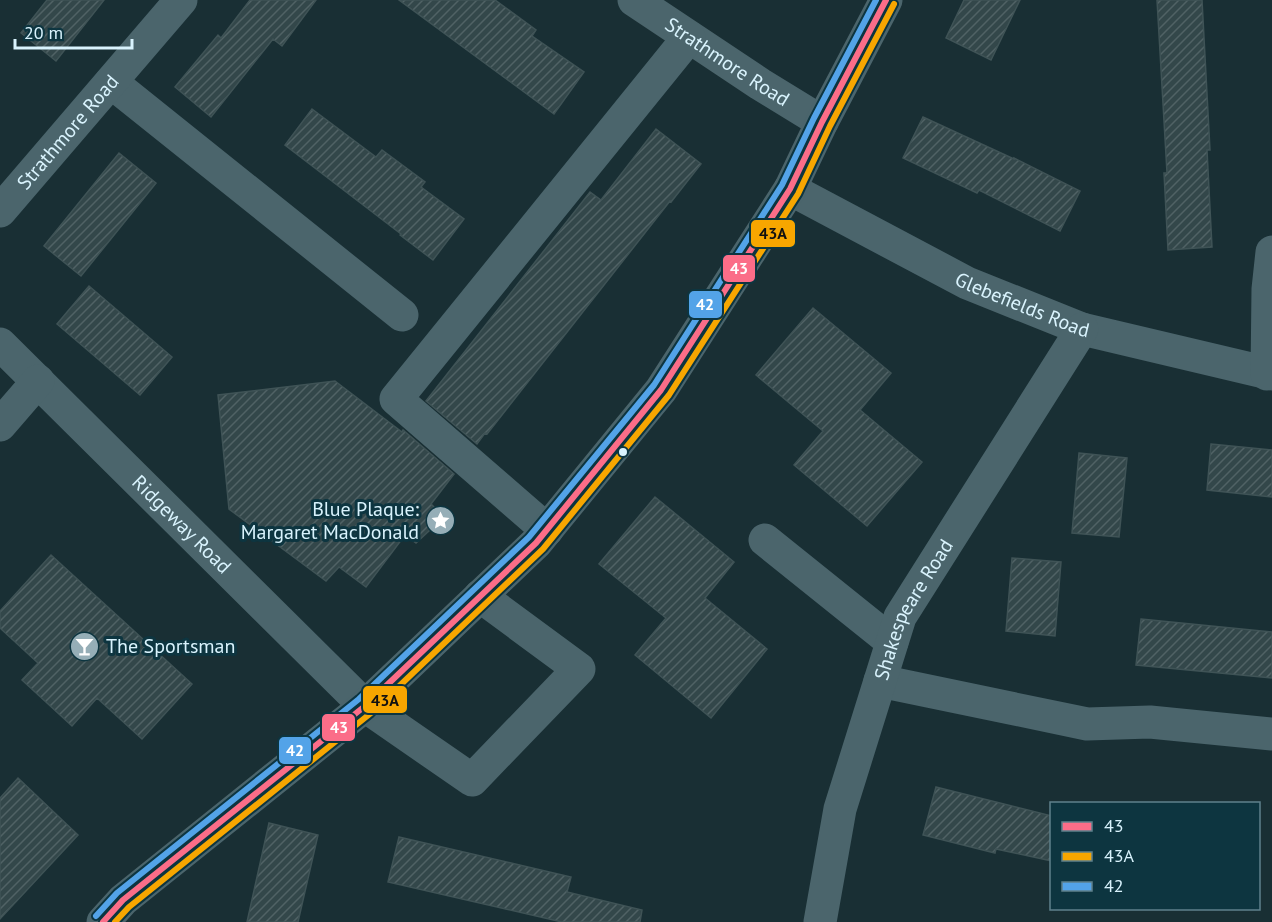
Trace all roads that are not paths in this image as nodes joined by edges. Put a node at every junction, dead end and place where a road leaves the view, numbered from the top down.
1 (181, 0) edge
2 (634, 0) edge
3 (886, 0) edge
4 (689, 37) junction
5 (111, 82) junction
6 (822, 122) junction
7 (790, 189) junction
8 (0, 212) edge
9 (1272, 252) edge
10 (402, 315) dead end
11 (1082, 329) junction
12 (0, 344) edge
13 (1270, 374) edge
14 (38, 381) junction
15 (0, 425) edge
16 (547, 530) junction
17 (765, 540) dead end
18 (480, 596) junction
19 (892, 642) junction
20 (880, 681) junction
21 (365, 706) junction
22 (1272, 734) edge
23 (103, 922) edge
24 (820, 922) edge

1 - 5 street, Strathmore Road
2 - 4 street, Strathmore Road
3 - 6 street
4 - 6 street, Strathmore Road
4 - 16 street
5 - 8 street, Strathmore Road
5 - 10 street
6 - 7 street
7 - 11 street, Glebefields Road
7 - 16 street
9 - 13 street
11 - 13 street, Glebefields Road
11 - 19 street, Shakespeare Road
12 - 14 street, Ridgeway Road
14 - 15 street
14 - 21 street, Ridgeway Road
16 - 18 street
17 - 19 street
18 - 21 street
18 - 21 street, Ridgeway Road
19 - 20 street, Shakespeare Road
20 - 22 street
20 - 24 street, Shakespeare Road
21 - 23 street

